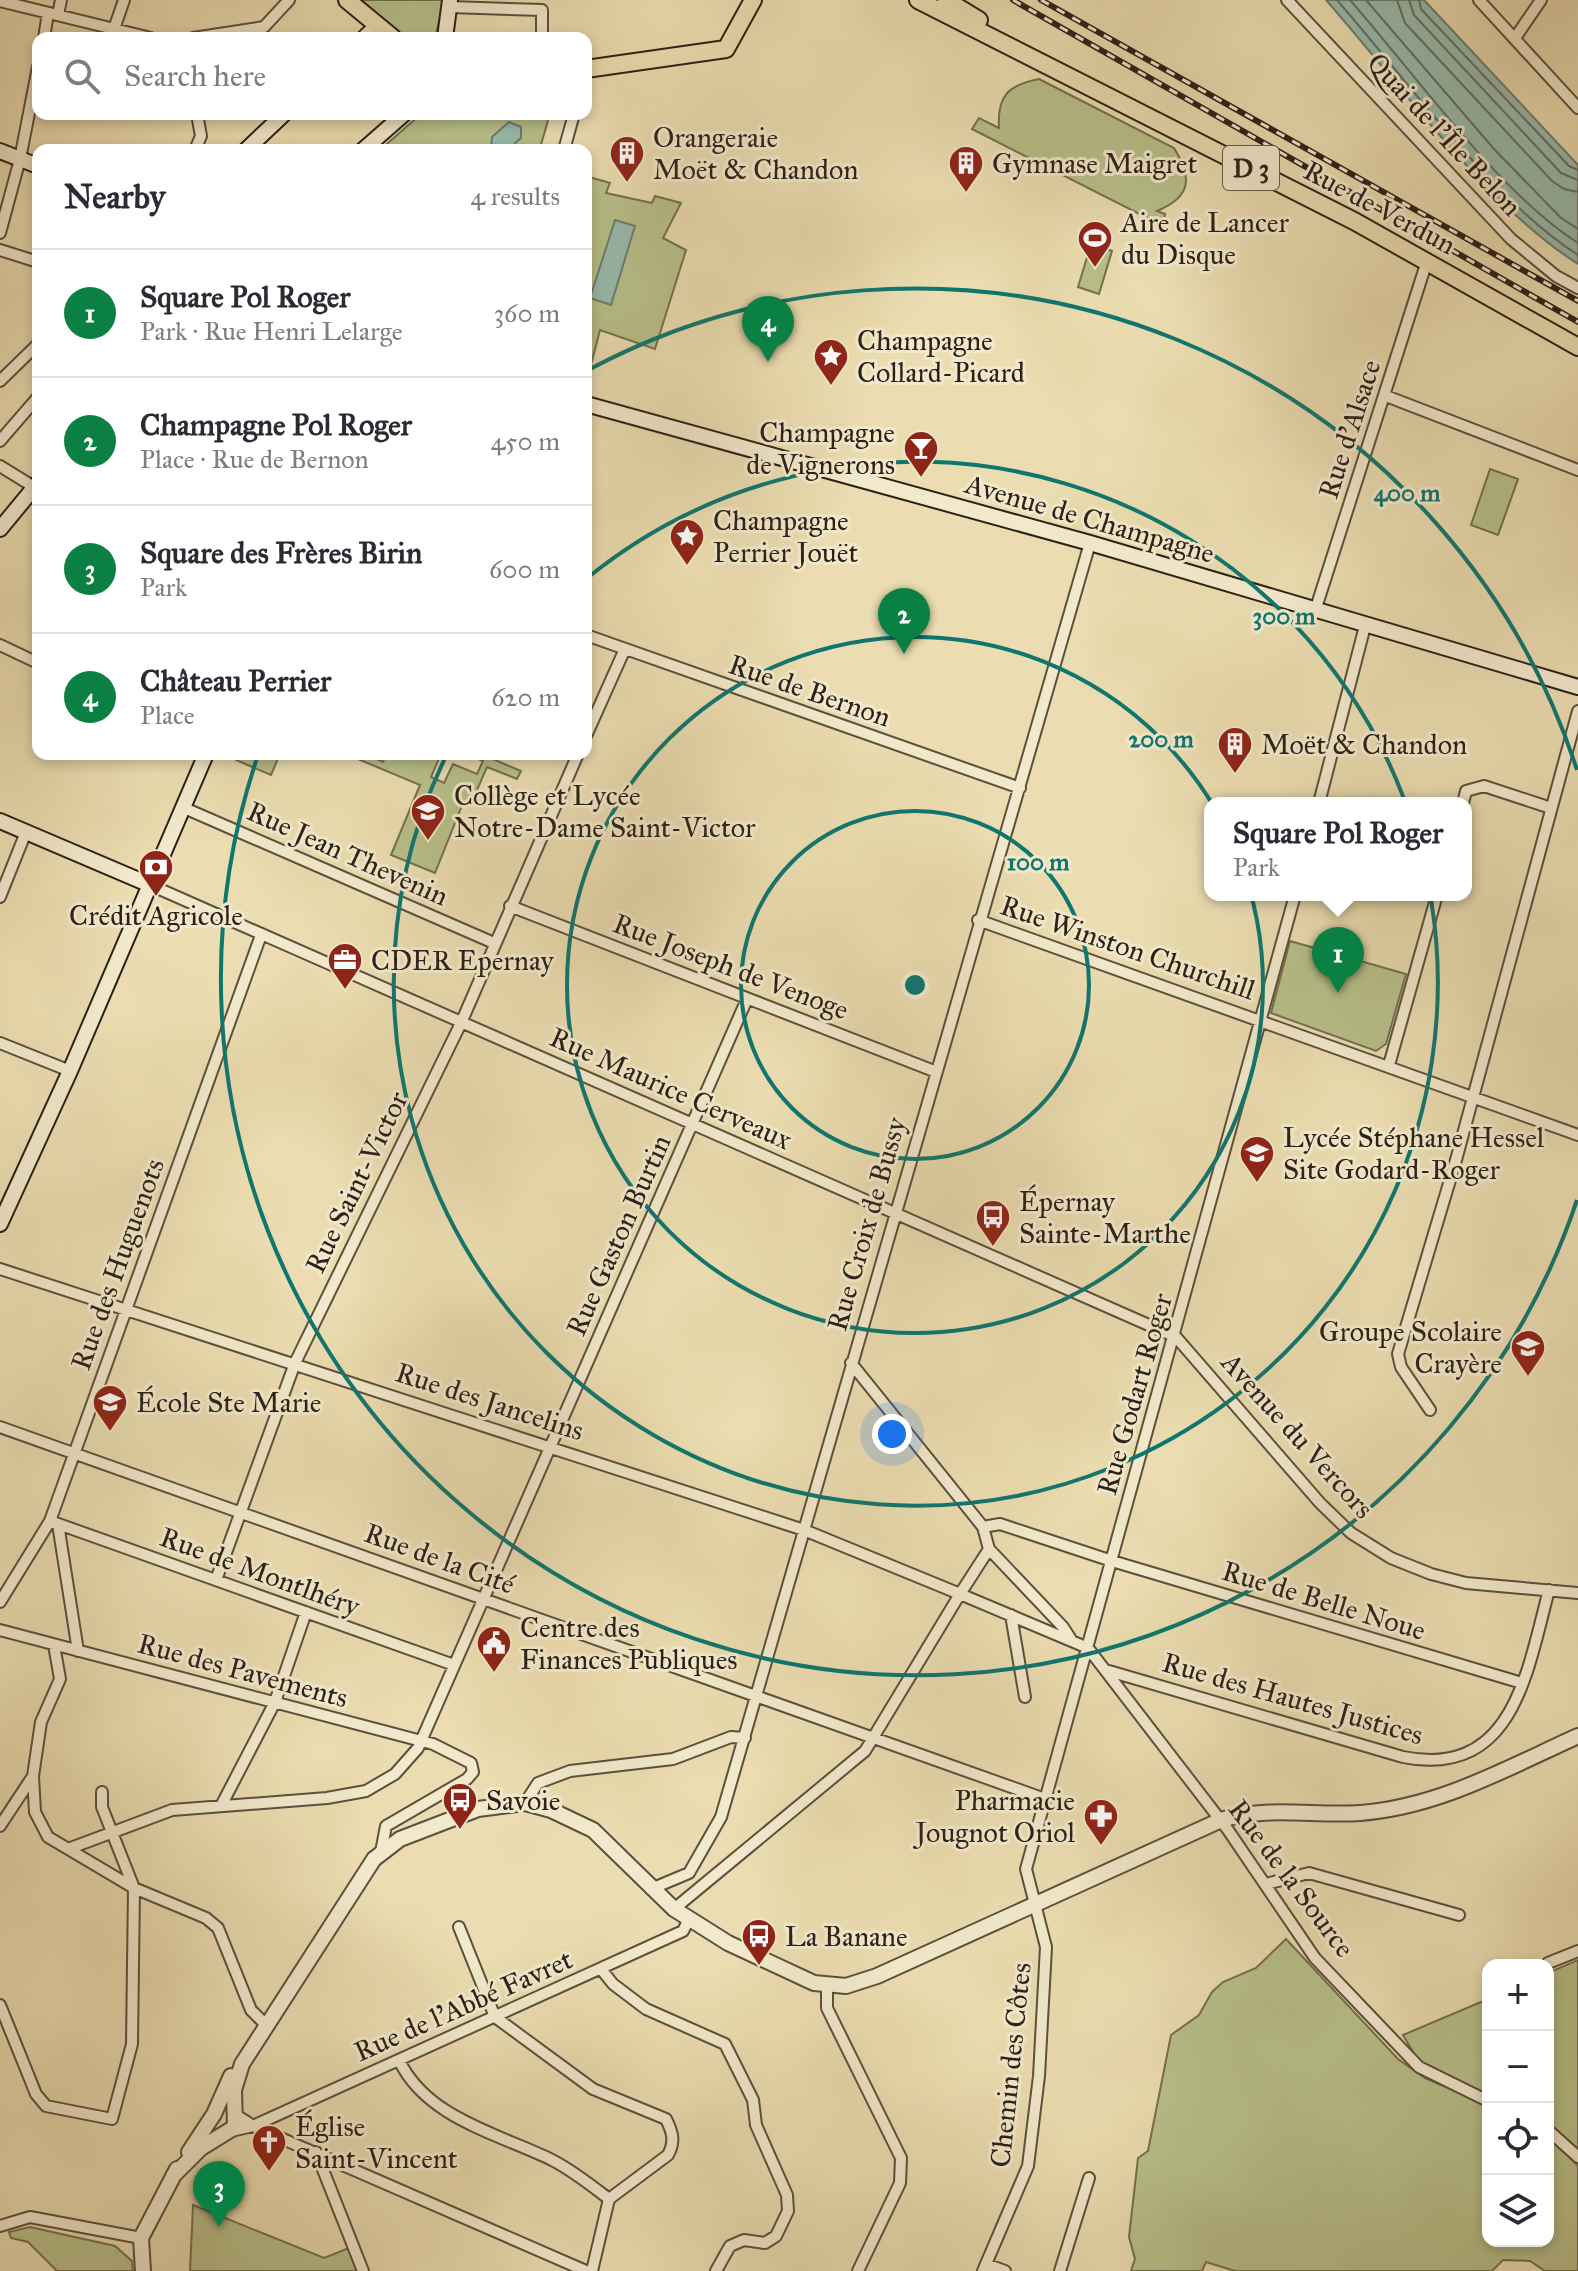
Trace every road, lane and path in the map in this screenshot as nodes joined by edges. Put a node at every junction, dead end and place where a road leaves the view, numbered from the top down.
1 (61, 0) edge
2 (124, 0) edge
3 (289, 0) edge
4 (347, 0) edge
5 (753, 0) edge
6 (918, 0) edge
7 (946, 0) edge
8 (1287, 0) edge
9 (1479, 0) edge
10 (1541, 0) edge
11 (0, 1) edge
12 (450, 3) edge
13 (53, 14) junction
14 (378, 25) junction
15 (114, 29) junction
16 (46, 32) edge
17 (126, 32) edge
18 (232, 32) edge
19 (370, 32) edge
20 (386, 32) edge
21 (444, 32) edge
22 (542, 32) edge
23 (1515, 38) junction
24 (1025, 55) junction
25 (592, 68) edge
26 (32, 98) edge
27 (1578, 108) edge
28 (198, 120) edge
29 (278, 120) edge
30 (397, 120) edge
31 (572, 120) edge
32 (198, 144) edge
33 (252, 144) edge
34 (370, 144) edge
35 (566, 144) edge
36 (0, 151) edge
37 (20, 159) junction
38 (32, 164) edge
39 (0, 233) edge
40 (0, 250) edge
41 (32, 260) edge
42 (1427, 261) junction
43 (1578, 288) edge
44 (1578, 347) edge
45 (32, 350) edge
46 (0, 381) edge
47 (1386, 396) junction
48 (32, 404) edge
49 (592, 406) edge
50 (0, 441) edge
51 (0, 466) edge
52 (1578, 470) edge
53 (32, 483) edge
54 (32, 490) edge
55 (0, 529) edge
56 (1090, 543) junction
57 (1315, 611) junction
58 (1365, 626) junction
59 (592, 638) edge
60 (0, 645) edge
61 (624, 651) junction
62 (32, 660) edge
63 (1578, 687) edge
64 (1578, 711) edge
65 (592, 723) edge
66 (203, 760) edge
67 (575, 760) edge
68 (1020, 788) junction
69 (1321, 797) edge
70 (1464, 797) edge
71 (182, 807) junction
72 (1551, 808) junction
73 (0, 821) edge
74 (26, 832) junction
75 (148, 884) junction
76 (0, 897) edge
77 (1293, 901) edge
78 (1435, 901) edge
79 (510, 906) junction
80 (978, 920) junction
81 (261, 935) junction
82 (494, 943) junction
83 (747, 999) junction
84 (1262, 1019) junction
85 (461, 1023) junction
86 (0, 1043) edge
87 (1389, 1065) junction
88 (70, 1071) junction
89 (934, 1071) junction
90 (1472, 1095) junction
91 (695, 1123) junction
92 (1578, 1135) edge
93 (894, 1213) junction
94 (0, 1224) edge
95 (0, 1269) edge
96 (127, 1309) junction
97 (1176, 1337) junction
98 (295, 1363) junction
99 (851, 1363) junction
100 (1430, 1410) dead end
101 (0, 1427) edge
102 (550, 1446) junction
103 (74, 1453) junction
104 (241, 1512) junction
105 (54, 1523) junction
106 (983, 1527) junction
107 (804, 1530) junction
108 (989, 1549) junction
109 (1112, 1561) junction
110 (216, 1580) junction
111 (1549, 1590) junction
112 (1578, 1593) edge
113 (960, 1594) junction
114 (484, 1599) junction
115 (0, 1602) edge
116 (306, 1612) junction
117 (1011, 1615) junction
118 (0, 1630) edge
119 (1072, 1641) junction
120 (54, 1645) junction
121 (1088, 1648) junction
122 (78, 1651) junction
123 (454, 1665) junction
124 (1109, 1671) junction
125 (1522, 1683) junction
126 (756, 1697) junction
127 (1025, 1697) dead end
128 (275, 1702) junction
129 (1578, 1736) edge
130 (745, 1738) junction
131 (873, 1739) junction
132 (421, 1742) junction
133 (33, 1776) junction
134 (102, 1792) dead end
135 (1045, 1799) junction
136 (525, 1803) junction
137 (221, 1806) junction
138 (1221, 1820) junction
139 (0, 1826) edge
140 (112, 1833) junction
141 (68, 1849) junction
142 (381, 1852) junction
143 (1266, 1884) junction
144 (134, 1888) junction
145 (651, 1889) junction
146 (1035, 1905) junction
147 (674, 1909) junction
148 (1459, 1915) dead end
149 (688, 1921) junction
150 (459, 1927) dead end
151 (1578, 1951) edge
152 (1554, 1961) edge
153 (601, 1969) junction
154 (827, 1984) junction
155 (0, 2005) edge
156 (495, 2017) junction
157 (267, 2026) junction
158 (399, 2060) junction
159 (242, 2064) junction
160 (1482, 2098) edge
161 (214, 2114) junction
162 (236, 2115) junction
163 (253, 2126) junction
164 (228, 2132) junction
165 (1554, 2135) edge
166 (316, 2152) junction
167 (1578, 2157) edge
168 (173, 2176) junction
169 (1089, 2178) dead end
170 (609, 2199) junction
171 (0, 2226) edge
172 (141, 2238) junction
173 (984, 2267) edge
174 (143, 2271) edge
175 (363, 2271) edge
176 (589, 2271) edge
177 (716, 2271) edge
178 (858, 2271) edge
179 (1005, 2271) edge
180 (1060, 2271) edge

1 - 13 street
2 - 15 street
3 - 18 street
4 - 14 main road
5 - 25 main road
6 - 24 main road, Rue de Verdun / D 3
7 - 24 main road, Rue de Verdun / D 3
8 - 43 street, Quai de l'Île Belon
9 - 23 street
10 - 23 street
11 - 13 street
12 - 21 street
12 - 22 street
13 - 15 street
13 - 16 street
14 - 19 street
14 - 20 main road
15 - 17 street
23 - 27 street
24 - 42 main road, Rue de Verdun / D 3
26 - 37 street
28 - 32 street
29 - 33 street
30 - 34 street
31 - 35 street
36 - 37 street
37 - 38 street
37 - 39 street
40 - 41 street
42 - 44 main road, Rue de Verdun / D 3
42 - 47 street, Rue d'Alsace
45 - 46 street
47 - 52 street
47 - 57 street, Rue d'Alsace
48 - 50 street
49 - 56 street, Avenue de Champagne
51 - 53 street
54 - 55 street
56 - 57 street, Avenue de Champagne
56 - 68 street, Rue Croix de Bussy
57 - 58 street, Avenue de Champagne
58 - 63 street, Avenue de Champagne
58 - 69 street
59 - 61 street, Rue de Bernon
60 - 62 street
61 - 65 street
61 - 68 street, Rue de Bernon
64 - 72 street
66 - 71 street
67 - 79 street, Rue Saint-Victor
68 - 80 street, Rue Croix de Bussy
70 - 72 street
71 - 75 street
71 - 82 street, Rue Jean Thevenin
72 - 90 street
73 - 74 street
74 - 75 street
74 - 76 street
75 - 81 street, Rue Maurice Cerveaux
75 - 88 street
77 - 84 street, Rue Godart Roger
78 - 87 street
79 - 82 street, Rue Saint-Victor
79 - 83 street, Rue Joseph de Venoge
80 - 84 street, Rue Winston Churchill
80 - 89 street, Rue Croix de Bussy
81 - 85 street, Rue Maurice Cerveaux
81 - 96 street, Rue des Huguenots
82 - 85 street, Rue Saint-Victor
83 - 89 street, Rue Joseph de Venoge
83 - 91 street, Rue Gaston Burtin
84 - 87 street, Rue Winston Churchill
84 - 97 street, Rue Godart Roger
85 - 91 street, Rue Maurice Cerveaux
85 - 98 street, Rue Saint-Victor
86 - 88 street
87 - 90 street, Rue Winston Churchill
88 - 94 street
89 - 93 street, Rue Croix de Bussy
90 - 92 street, Rue Winston Churchill
90 - 100 street
91 - 93 street, Rue Maurice Cerveaux
91 - 102 street, Rue Gaston Burtin
93 - 97 street, Rue Maurice Cerveaux
93 - 99 street, Rue Croix de Bussy
95 - 96 street, Rue des Jancelins
96 - 98 street, Rue des Jancelins
96 - 103 street, Rue des Huguenots
97 - 109 street, Rue Godart Roger
97 - 111 street, Avenue du Vercors
98 - 102 street, Rue des Jancelins
98 - 104 street, Rue Saint-Victor
99 - 106 street
99 - 107 street, Rue Croix de Bussy
101 - 103 street, Rue de la Cité
102 - 107 street, Rue des Jancelins
102 - 114 street, Rue Gaston Burtin
103 - 104 street, Rue de la Cité
103 - 105 street, Rue des Huguenots
104 - 110 street, Rue Saint-Victor
104 - 114 street, Rue de la Cité
105 - 110 street, Rue de Montlhéry
105 - 115 street, Rue des Huguenots
105 - 122 street
106 - 108 street
106 - 109 street, Rue de Belle Noue
107 - 113 street, Rue des Jancelins
107 - 126 street, Rue Croix de Bussy
108 - 113 street
108 - 119 street
109 - 121 street, Rue Godart Roger
109 - 125 street, Rue de Belle Noue
110 - 116 street, Rue de Montlhéry
111 - 112 street, Avenue du Vercors
111 - 125 street, Rue des Hautes Justices
113 - 117 street, Rue des Jancelins
113 - 131 street
114 - 123 street, Rue Gaston Burtin
114 - 126 street, Rue de la Cité
116 - 123 street, Rue de Montlhéry
116 - 128 street
117 - 119 street, Rue des Jancelins
117 - 127 street
118 - 120 street, Rue des Pavements
119 - 121 street, Rue des Jancelins
120 - 122 street, Rue des Pavements
120 - 133 street
121 - 124 street, Rue de la Source
121 - 135 street, Rue Godart Roger
122 - 128 street, Rue des Pavements
123 - 132 street, Rue Gaston Burtin
124 - 125 street, Rue des Hautes Justices
124 - 138 street, Rue de la Source
126 - 130 street, Rue Croix de Bussy
126 - 131 street, Rue de la Cité
128 - 132 street, Rue des Pavements
128 - 137 street
129 - 138 street
130 - 136 street
130 - 145 street, Rue Croix de Bussy
131 - 135 street, Rue de la Cité
131 - 147 street
132 - 137 street, Rue Gaston Burtin
132 - 142 street, Rue des Pavements
133 - 139 street
133 - 141 street
134 - 140 street
135 - 146 street, Rue Godart Roger
136 - 142 street
136 - 145 street
137 - 140 street, Rue Gaston Burtin
138 - 143 street, Rue de la Source
138 - 146 street
140 - 141 street, Rue Gaston Burtin
140 - 144 street
141 - 144 street
142 - 157 street
143 - 148 street
143 - 160 street, Rue de la Source
144 - 155 street
144 - 157 street
145 - 147 street
146 - 154 street
146 - 173 street, Chemin des Côtes
147 - 149 street
149 - 153 street, Rue de l'Abbé Favret
149 - 154 street
150 - 156 street
151 - 152 street
153 - 156 street, Rue de l'Abbé Favret
153 - 177 street
154 - 178 street
156 - 158 street, Rue de l'Abbé Favret
156 - 170 street
157 - 159 street
158 - 163 street, Rue de l'Abbé Favret
158 - 170 street
159 - 161 street
159 - 162 street
161 - 162 street
161 - 164 street
161 - 168 street
162 - 163 street
162 - 164 street
163 - 164 street, Rue de l'Abbé Favret
163 - 166 street
164 - 168 street
165 - 167 street
166 - 175 street
166 - 176 street
168 - 172 street
169 - 180 street
170 - 176 street
171 - 172 street
172 - 174 street
173 - 179 street

